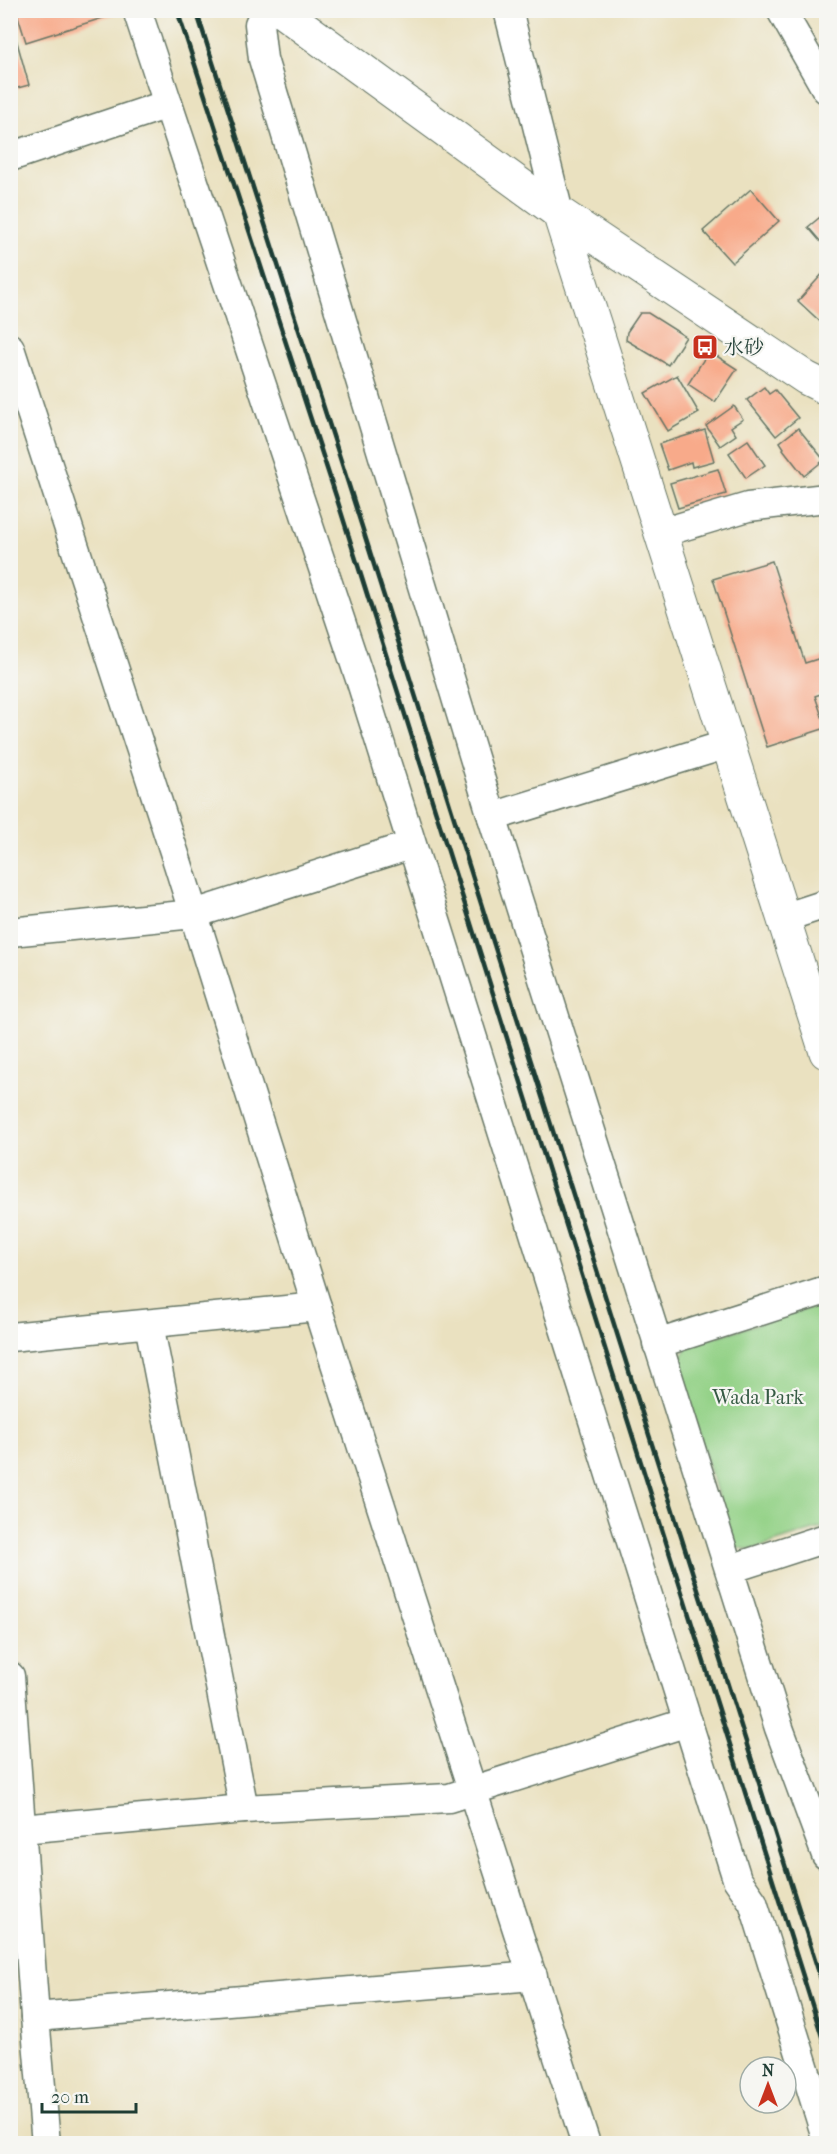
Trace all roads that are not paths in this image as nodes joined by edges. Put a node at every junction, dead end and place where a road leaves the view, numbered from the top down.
1 (137, 10) edge
2 (266, 10) edge
3 (280, 10) edge
4 (508, 10) edge
5 (781, 10) edge
6 (826, 89) edge
7 (168, 104) junction
8 (10, 158) edge
9 (559, 213) junction
10 (10, 348) edge
11 (826, 388) edge
12 (18, 396) edge
13 (826, 498) edge
14 (661, 533) junction
15 (728, 744) junction
16 (492, 816) junction
17 (411, 845) junction
18 (826, 904) edge
19 (194, 914) junction
20 (783, 918) junction
21 (10, 932) edge
22 (826, 1052) edge
23 (826, 1290) edge
24 (317, 1307) junction
25 (149, 1324) junction
26 (10, 1337) edge
27 (657, 1344) junction
28 (826, 1538) edge
29 (730, 1569) junction
30 (10, 1676) edge
31 (688, 1722) junction
32 (13, 1763) edge
33 (473, 1791) junction
34 (244, 1809) junction
35 (21, 1829) junction
36 (826, 1855) edge
37 (533, 1976) junction
38 (35, 2017) junction
39 (826, 2137) edge
40 (46, 2144) edge
41 (586, 2144) edge

1 - 7 street
2 - 16 street
3 - 9 street
4 - 9 street
5 - 6 street
7 - 8 street
7 - 17 street
9 - 11 street
9 - 14 street
10 - 12 street
12 - 19 street
13 - 14 street
14 - 15 street
15 - 16 street
15 - 20 street
16 - 27 street
17 - 19 street
17 - 31 street
18 - 20 street
19 - 21 street
19 - 24 street
20 - 22 street
23 - 27 street
24 - 25 street
24 - 33 street
25 - 26 street
25 - 34 street
27 - 29 street
28 - 29 street
29 - 36 street
30 - 32 street
31 - 33 street
31 - 39 street
32 - 35 street
33 - 34 street
33 - 37 street
34 - 35 street
35 - 38 street
37 - 38 street
37 - 41 street
38 - 40 street

